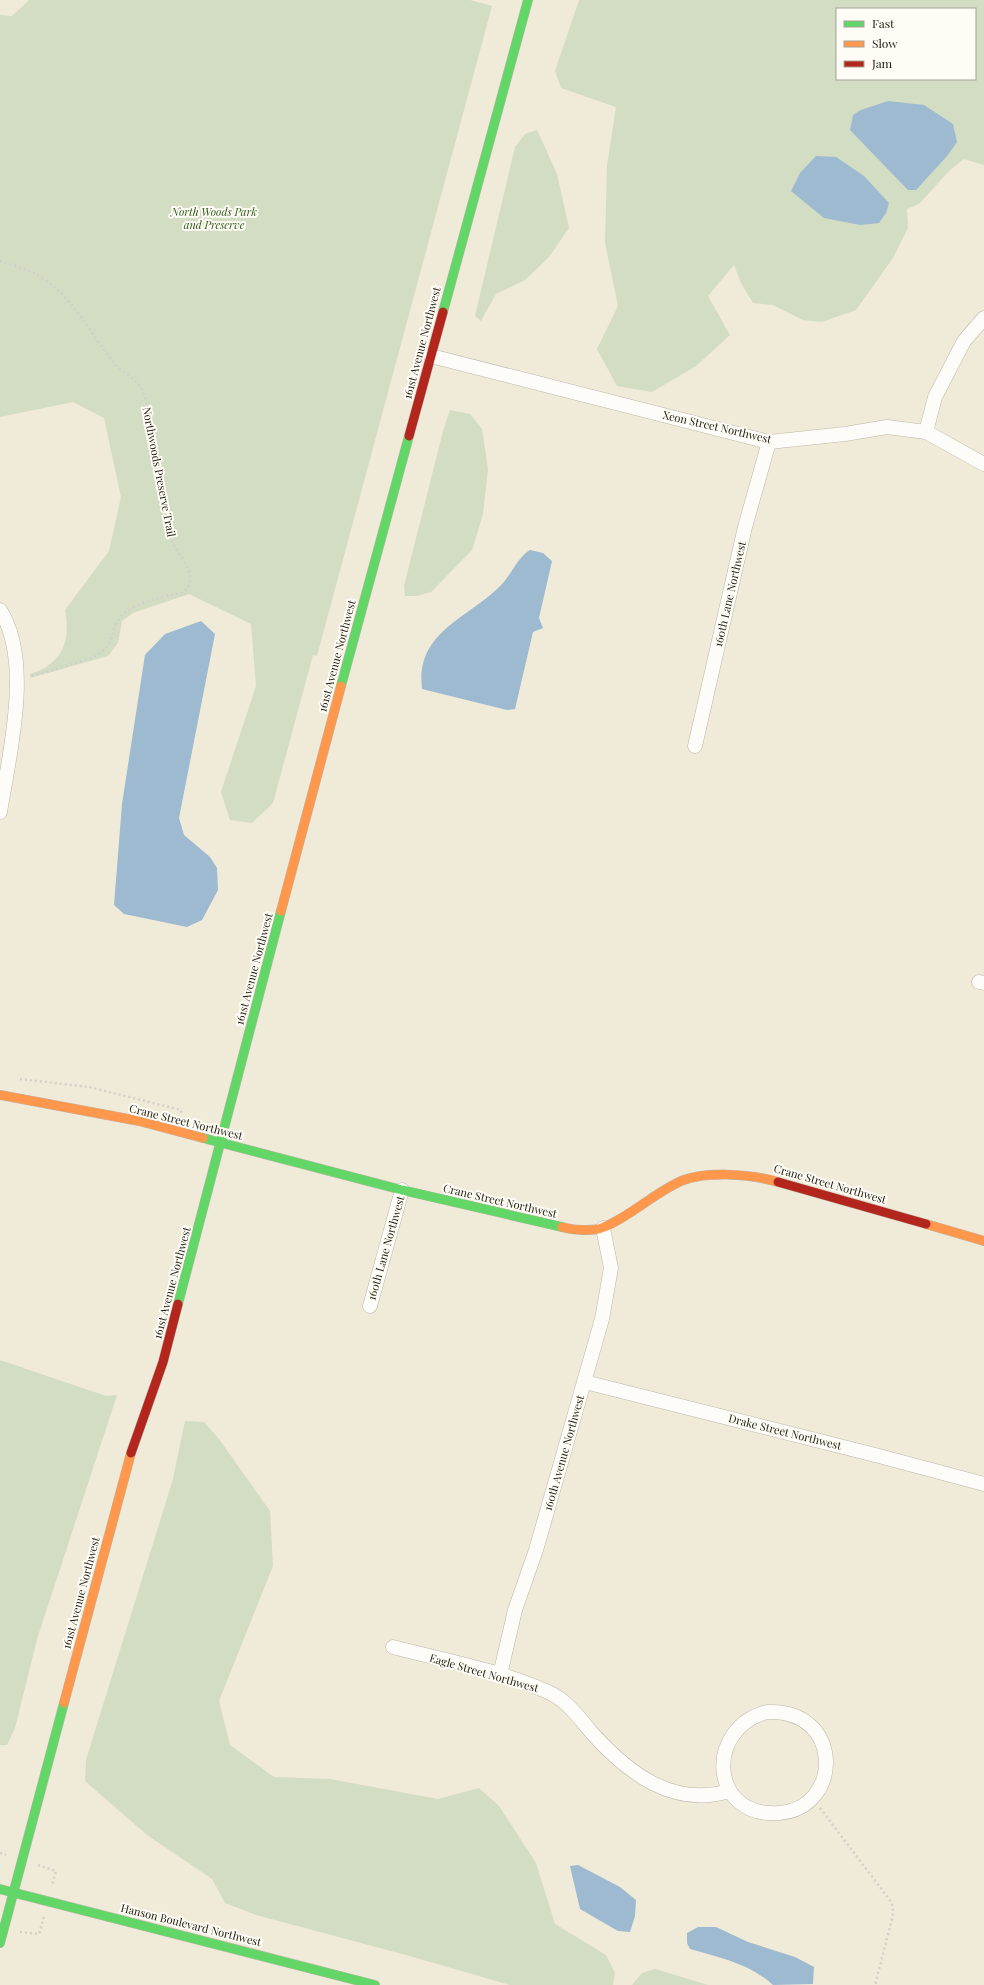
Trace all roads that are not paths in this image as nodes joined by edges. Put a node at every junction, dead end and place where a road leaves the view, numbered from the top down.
1 (528, 0) edge
2 (984, 318) edge
3 (431, 356) junction
4 (926, 432) junction
5 (769, 442) junction
6 (984, 464) edge
7 (0, 610) edge
8 (695, 746) dead end
9 (0, 812) edge
10 (0, 1095) edge
11 (221, 1142) junction
12 (402, 1190) junction
13 (603, 1228) junction
14 (984, 1241) edge
15 (370, 1306) dead end
16 (585, 1382) junction
17 (984, 1484) edge
18 (393, 1647) dead end
19 (500, 1675) junction
20 (729, 1791) junction
21 (0, 1889) edge
22 (14, 1892) junction
23 (0, 1943) edge
24 (375, 1985) edge

1 - 3 main road, 161st Avenue Northwest
2 - 4 street
3 - 5 street, Xeon Street Northwest
3 - 11 main road, 161st Avenue Northwest
4 - 5 street, Xeon Street Northwest
4 - 6 street
5 - 8 street, 160th Lane Northwest
7 - 9 street
10 - 11 main road, Crane Street Northwest
11 - 12 main road, Crane Street Northwest
11 - 22 main road, 161st Avenue Northwest
12 - 13 main road, Crane Street Northwest
12 - 15 street, 160th Lane Northwest
13 - 14 main road, Crane Street Northwest
13 - 16 street, 160th Avenue Northwest
16 - 17 street, Drake Street Northwest
16 - 19 street, 160th Avenue Northwest
18 - 19 street, Eagle Street Northwest
19 - 20 street, Eagle Street Northwest
20 - 20 street
21 - 22 main road, Hanson Boulevard Northwest
22 - 23 main road, 161st Avenue Northwest
22 - 24 main road, Hanson Boulevard Northwest

